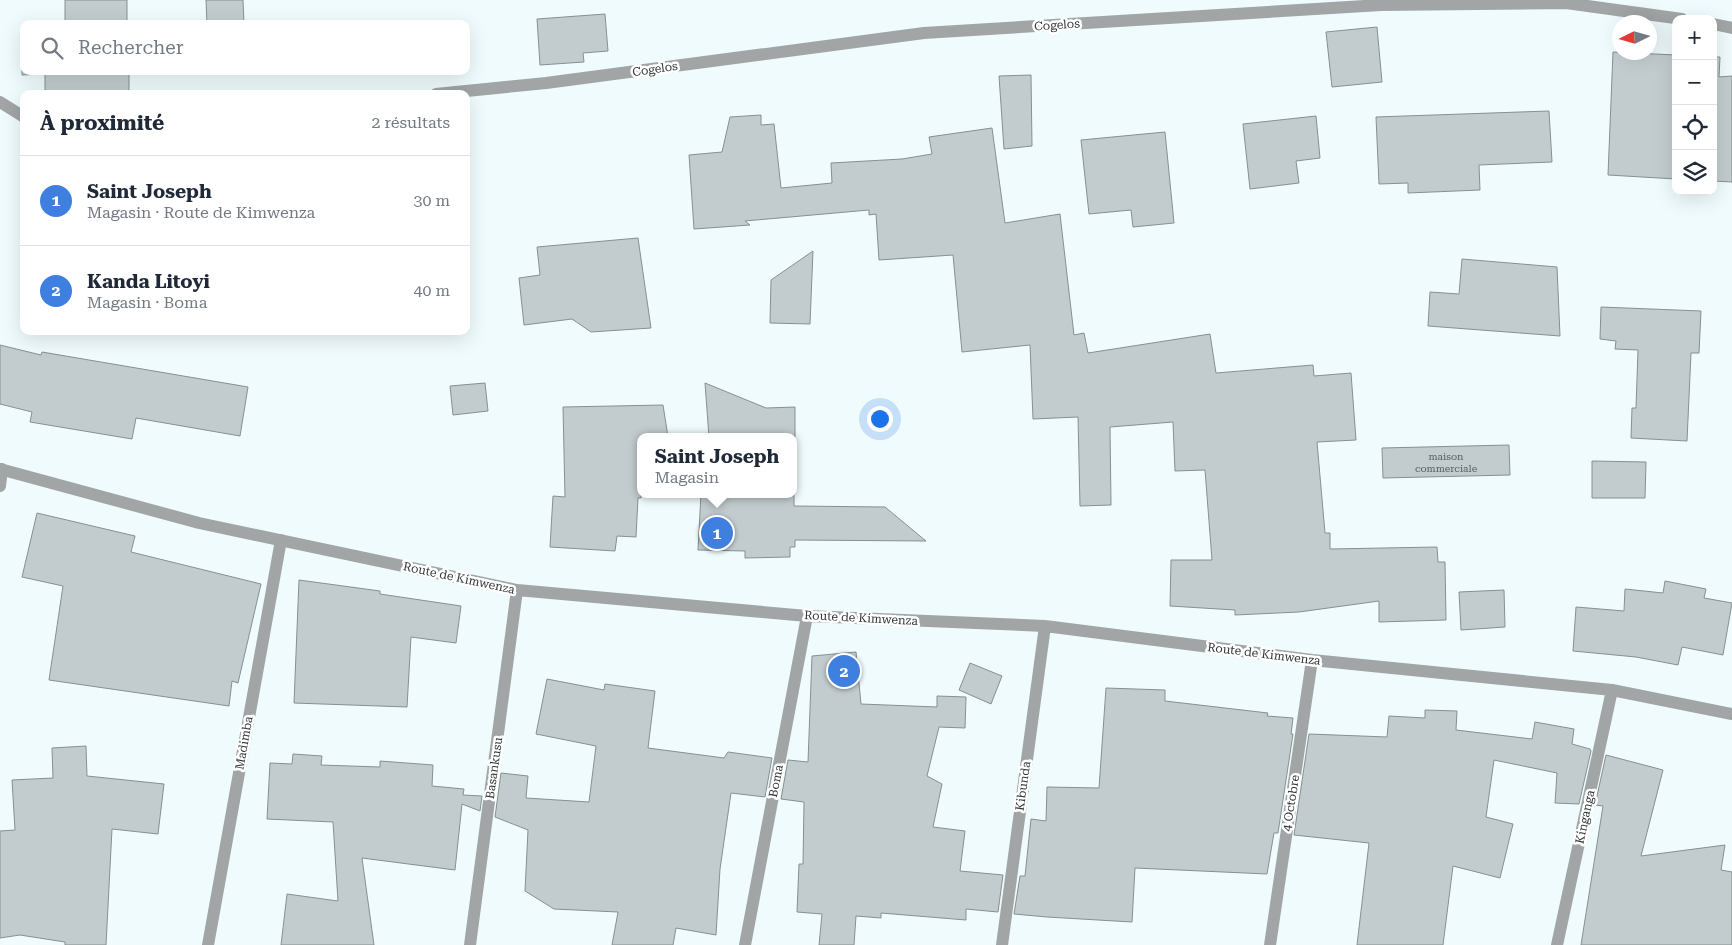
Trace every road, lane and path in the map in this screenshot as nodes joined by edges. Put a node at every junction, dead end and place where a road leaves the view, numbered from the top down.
1 (1672, 18) edge
2 (1717, 25) edge
3 (1732, 28) edge
4 (470, 91) edge
5 (0, 102) edge
6 (20, 114) edge
7 (1, 469) edge
8 (0, 486) edge
9 (281, 540) junction
10 (517, 590) junction
11 (807, 616) junction
12 (1045, 626) junction
13 (1312, 660) junction
14 (1612, 690) junction
15 (1732, 714) edge
16 (208, 945) edge
17 (470, 945) edge
18 (745, 945) edge
19 (1002, 945) edge
20 (1270, 945) edge
21 (1558, 945) edge

1 - 4 street, Cogelos
2 - 3 street
5 - 6 street
7 - 8 street
7 - 9 street, Route de Kimwenza
9 - 10 street, Route de Kimwenza
9 - 16 street, Madimba
10 - 11 street, Route de Kimwenza
10 - 17 street, Basankusu
11 - 12 street, Route de Kimwenza
11 - 18 street, Boma
12 - 13 street, Route de Kimwenza
12 - 19 street, Kibunda
13 - 14 street, Route de Kimwenza
13 - 20 street, 4 Octobre
14 - 15 street, Route de Kimwenza
14 - 21 street, Kinganga

